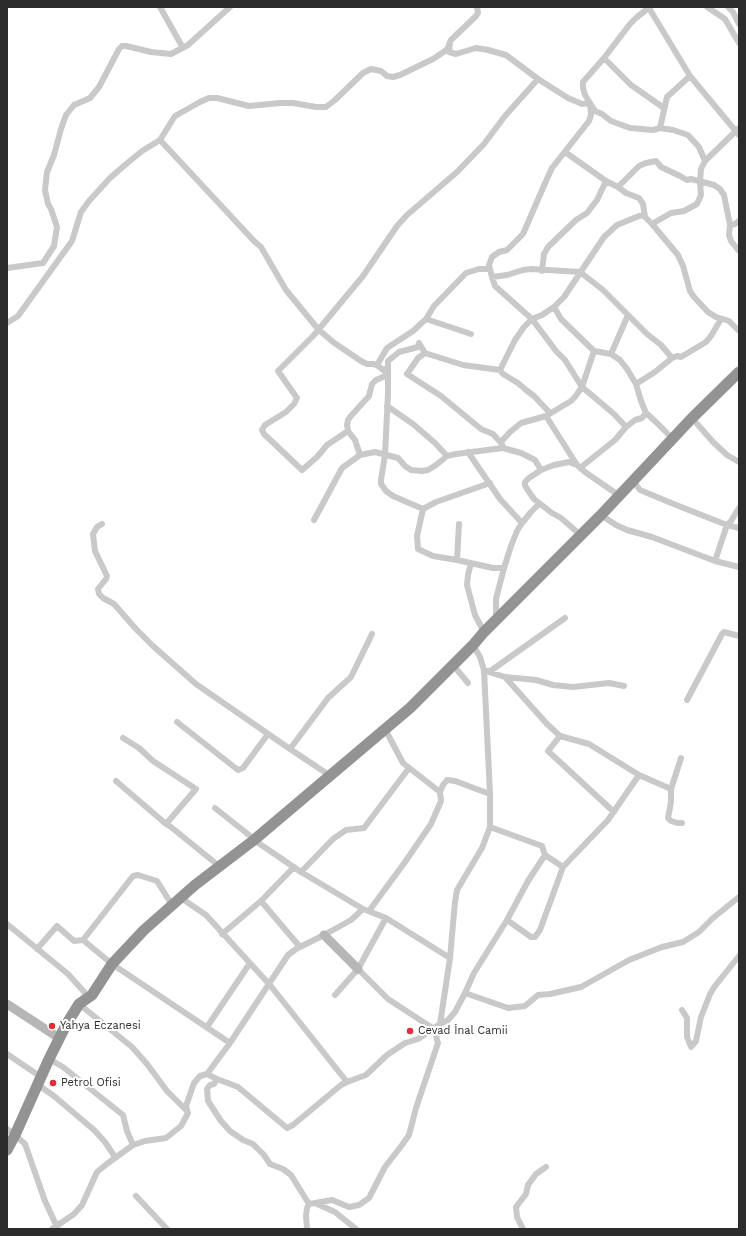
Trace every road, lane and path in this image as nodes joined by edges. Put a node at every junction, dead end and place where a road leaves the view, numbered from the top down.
1 (160, 7) edge
2 (230, 7) edge
3 (477, 7) edge
4 (650, 7) edge
5 (706, 7) edge
6 (728, 7) edge
7 (739, 22) edge
8 (450, 42) junction
9 (739, 43) edge
10 (183, 48) junction
11 (604, 58) junction
12 (690, 76) junction
13 (538, 79) junction
14 (590, 103) junction
15 (664, 108) junction
16 (660, 128) junction
17 (738, 131) edge
18 (160, 140) junction
19 (565, 152) junction
20 (705, 161) junction
21 (606, 181) junction
22 (700, 182) junction
23 (618, 187) junction
24 (645, 217) junction
25 (739, 221) edge
26 (652, 224) junction
27 (730, 225) junction
28 (739, 251) edge
29 (7, 268) edge
30 (490, 269) junction
31 (542, 270) junction
32 (580, 272) junction
33 (492, 277) junction
34 (554, 307) junction
35 (628, 316) junction
36 (426, 319) junction
37 (532, 319) junction
38 (722, 319) junction
39 (7, 323) edge
40 (318, 330) junction
41 (739, 331) edge
42 (471, 334) dead end
43 (594, 351) junction
44 (425, 353) junction
45 (611, 354) junction
46 (672, 358) junction
47 (739, 364) edge
48 (377, 365) junction
49 (500, 370) junction
50 (387, 371) junction
51 (739, 372) edge
52 (636, 384) junction
53 (582, 387) junction
54 (387, 406) junction
55 (646, 413) junction
56 (548, 414) junction
57 (692, 418) junction
58 (626, 427) junction
59 (348, 431) junction
60 (670, 436) junction
61 (502, 445) junction
62 (468, 452) junction
63 (360, 455) junction
64 (385, 455) junction
65 (446, 456) junction
66 (739, 462) edge
67 (578, 466) junction
68 (541, 470) junction
69 (633, 481) junction
70 (490, 483) junction
71 (614, 492) junction
72 (539, 504) junction
73 (739, 508) edge
74 (423, 509) junction
75 (601, 515) junction
76 (314, 520) dead end
77 (522, 523) junction
78 (102, 524) dead end
79 (458, 524) dead end
80 (727, 525) junction
81 (739, 528) edge
82 (576, 531) junction
83 (457, 560) junction
84 (715, 561) junction
85 (471, 564) junction
86 (739, 567) edge
87 (504, 568) junction
88 (496, 617) junction
89 (565, 618) dead end
90 (482, 629) junction
91 (372, 634) dead end
92 (739, 636) edge
93 (473, 645) junction
94 (453, 665) junction
95 (487, 671) junction
96 (505, 677) junction
97 (468, 683) dead end
98 (624, 686) dead end
99 (687, 700) dead end
100 (176, 722) dead end
101 (385, 730) junction
102 (268, 734) junction
103 (560, 736) junction
104 (123, 738) dead end
105 (290, 749) junction
106 (681, 758) dead end
107 (409, 768) junction
108 (639, 775) junction
109 (326, 776) junction
110 (116, 781) dead end
111 (671, 789) junction
112 (440, 792) junction
113 (490, 794) junction
114 (215, 808) dead end
115 (614, 812) junction
116 (682, 823) dead end
117 (166, 824) junction
118 (490, 827) junction
119 (252, 838) junction
120 (544, 855) junction
121 (217, 864) junction
122 (563, 867) junction
123 (294, 868) junction
124 (301, 872) junction
125 (739, 897) edge
126 (174, 900) junction
127 (261, 901) junction
128 (366, 910) junction
129 (386, 918) junction
130 (507, 920) junction
131 (7, 924) edge
132 (222, 934) junction
133 (324, 935) junction
134 (83, 940) junction
135 (300, 947) junction
136 (38, 949) junction
137 (739, 956) edge
138 (450, 958) junction
139 (110, 963) junction
140 (250, 963) junction
141 (358, 969) junction
142 (270, 985) junction
143 (466, 993) junction
144 (89, 995) junction
145 (336, 995) dead end
146 (7, 1004) edge
147 (80, 1004) junction
148 (682, 1010) dead end
149 (440, 1024) junction
150 (207, 1027) junction
151 (434, 1029) junction
152 (56, 1036) junction
153 (230, 1043) junction
154 (7, 1054) edge
155 (49, 1059) junction
156 (207, 1074) junction
157 (38, 1078) junction
158 (217, 1079) junction
159 (347, 1082) junction
160 (188, 1113) junction
161 (10, 1132) edge
162 (134, 1145) junction
163 (7, 1150) edge
164 (115, 1157) junction
165 (546, 1168) dead end
166 (136, 1196) dead end
167 (312, 1203) junction
168 (346, 1221) junction
169 (55, 1228) edge
170 (167, 1229) edge
171 (307, 1229) edge
172 (347, 1229) edge
173 (356, 1229) edge
174 (523, 1229) edge

1 - 10 street
2 - 10 street
3 - 8 street
4 - 11 street
4 - 12 street
5 - 9 street
6 - 7 street
8 - 13 street
8 - 18 street
10 - 29 street
11 - 14 street
11 - 15 street
12 - 15 street
12 - 17 street
13 - 14 street
13 - 40 street
14 - 16 street
14 - 19 street
15 - 16 street
16 - 20 street
17 - 20 street
18 - 39 street
18 - 40 street
19 - 21 street
19 - 30 street
20 - 22 street
21 - 23 street
21 - 31 street
22 - 23 street
22 - 26 street
22 - 27 street
23 - 24 street
24 - 26 street
24 - 32 street
25 - 27 street
26 - 38 street
27 - 28 street
30 - 33 street
30 - 36 street
31 - 32 street
31 - 33 street
32 - 34 street
32 - 35 street
33 - 37 street
34 - 37 street
34 - 43 street
35 - 45 street
35 - 46 street
36 - 42 street
36 - 48 street
37 - 49 street
37 - 53 street
38 - 41 street
38 - 46 street
40 - 48 street
40 - 59 street
43 - 45 street
43 - 53 street
44 - 49 street
44 - 50 street
44 - 61 street
45 - 52 street
46 - 52 street
47 - 60 highway
48 - 50 street
49 - 56 street
50 - 54 street
50 - 59 street
51 - 57 highway
52 - 55 street
53 - 56 street
53 - 58 street
54 - 64 street
54 - 65 street
55 - 58 street
55 - 60 street
56 - 61 street
56 - 67 street
57 - 60 highway
57 - 66 street
58 - 67 street
59 - 63 street
60 - 69 highway
60 - 71 highway
61 - 62 street
61 - 68 street
62 - 65 street
62 - 70 street
63 - 64 street
63 - 76 street
64 - 65 street
64 - 74 street
67 - 68 street
67 - 71 street
68 - 72 street
69 - 75 highway
69 - 80 street
70 - 74 street
70 - 77 street
71 - 82 highway
72 - 77 street
72 - 82 street
73 - 80 street
74 - 83 street
75 - 84 street
75 - 88 highway
77 - 87 street
78 - 102 street
79 - 83 street
80 - 81 street
80 - 84 street
82 - 88 highway
83 - 85 street
84 - 86 street
85 - 87 street
85 - 90 street
87 - 88 street
88 - 90 highway
89 - 95 street
90 - 93 highway
90 - 109 highway
91 - 105 street
92 - 99 street
93 - 94 highway
93 - 95 street
94 - 97 street
94 - 101 highway
95 - 96 street
95 - 113 street
96 - 98 street
96 - 103 street
100 - 102 street
101 - 107 street
101 - 109 highway
102 - 105 street
103 - 108 street
103 - 115 street
104 - 117 street
105 - 109 street
106 - 111 street
107 - 112 street
107 - 124 street
108 - 111 street
108 - 115 street
109 - 119 highway
110 - 117 street
111 - 116 street
112 - 113 street
112 - 128 street
113 - 118 street
114 - 119 street
115 - 122 street
117 - 121 street
118 - 120 street
118 - 138 street
119 - 121 highway
119 - 123 street
120 - 122 street
120 - 130 street
121 - 126 highway
122 - 130 street
123 - 124 street
123 - 127 street
124 - 128 street
125 - 143 street
126 - 132 street
126 - 134 street
126 - 139 highway
127 - 132 street
127 - 135 street
128 - 129 street
128 - 133 street
129 - 138 street
129 - 141 street
130 - 143 street
131 - 136 street
132 - 140 street
133 - 135 street
133 - 141 street
134 - 136 street
134 - 139 street
135 - 142 street
136 - 144 street
137 - 148 street
138 - 149 street
139 - 144 highway
139 - 150 street
140 - 142 street
140 - 150 street
141 - 145 street
141 - 151 street
142 - 153 street
142 - 159 street
143 - 149 street
144 - 147 highway
144 - 152 highway
146 - 152 street
147 - 152 highway
147 - 160 street
149 - 151 street
150 - 153 street
151 - 159 street
151 - 167 street
152 - 155 highway
152 - 157 highway
153 - 156 street
154 - 157 street
155 - 157 highway
155 - 162 street
156 - 158 street
156 - 160 street
157 - 161 highway
157 - 164 street
158 - 159 street
158 - 167 street
160 - 162 street
161 - 163 highway
161 - 169 street
162 - 164 street
164 - 169 street
165 - 174 street
166 - 170 street
167 - 168 street
167 - 171 street
168 - 172 street
168 - 173 street

